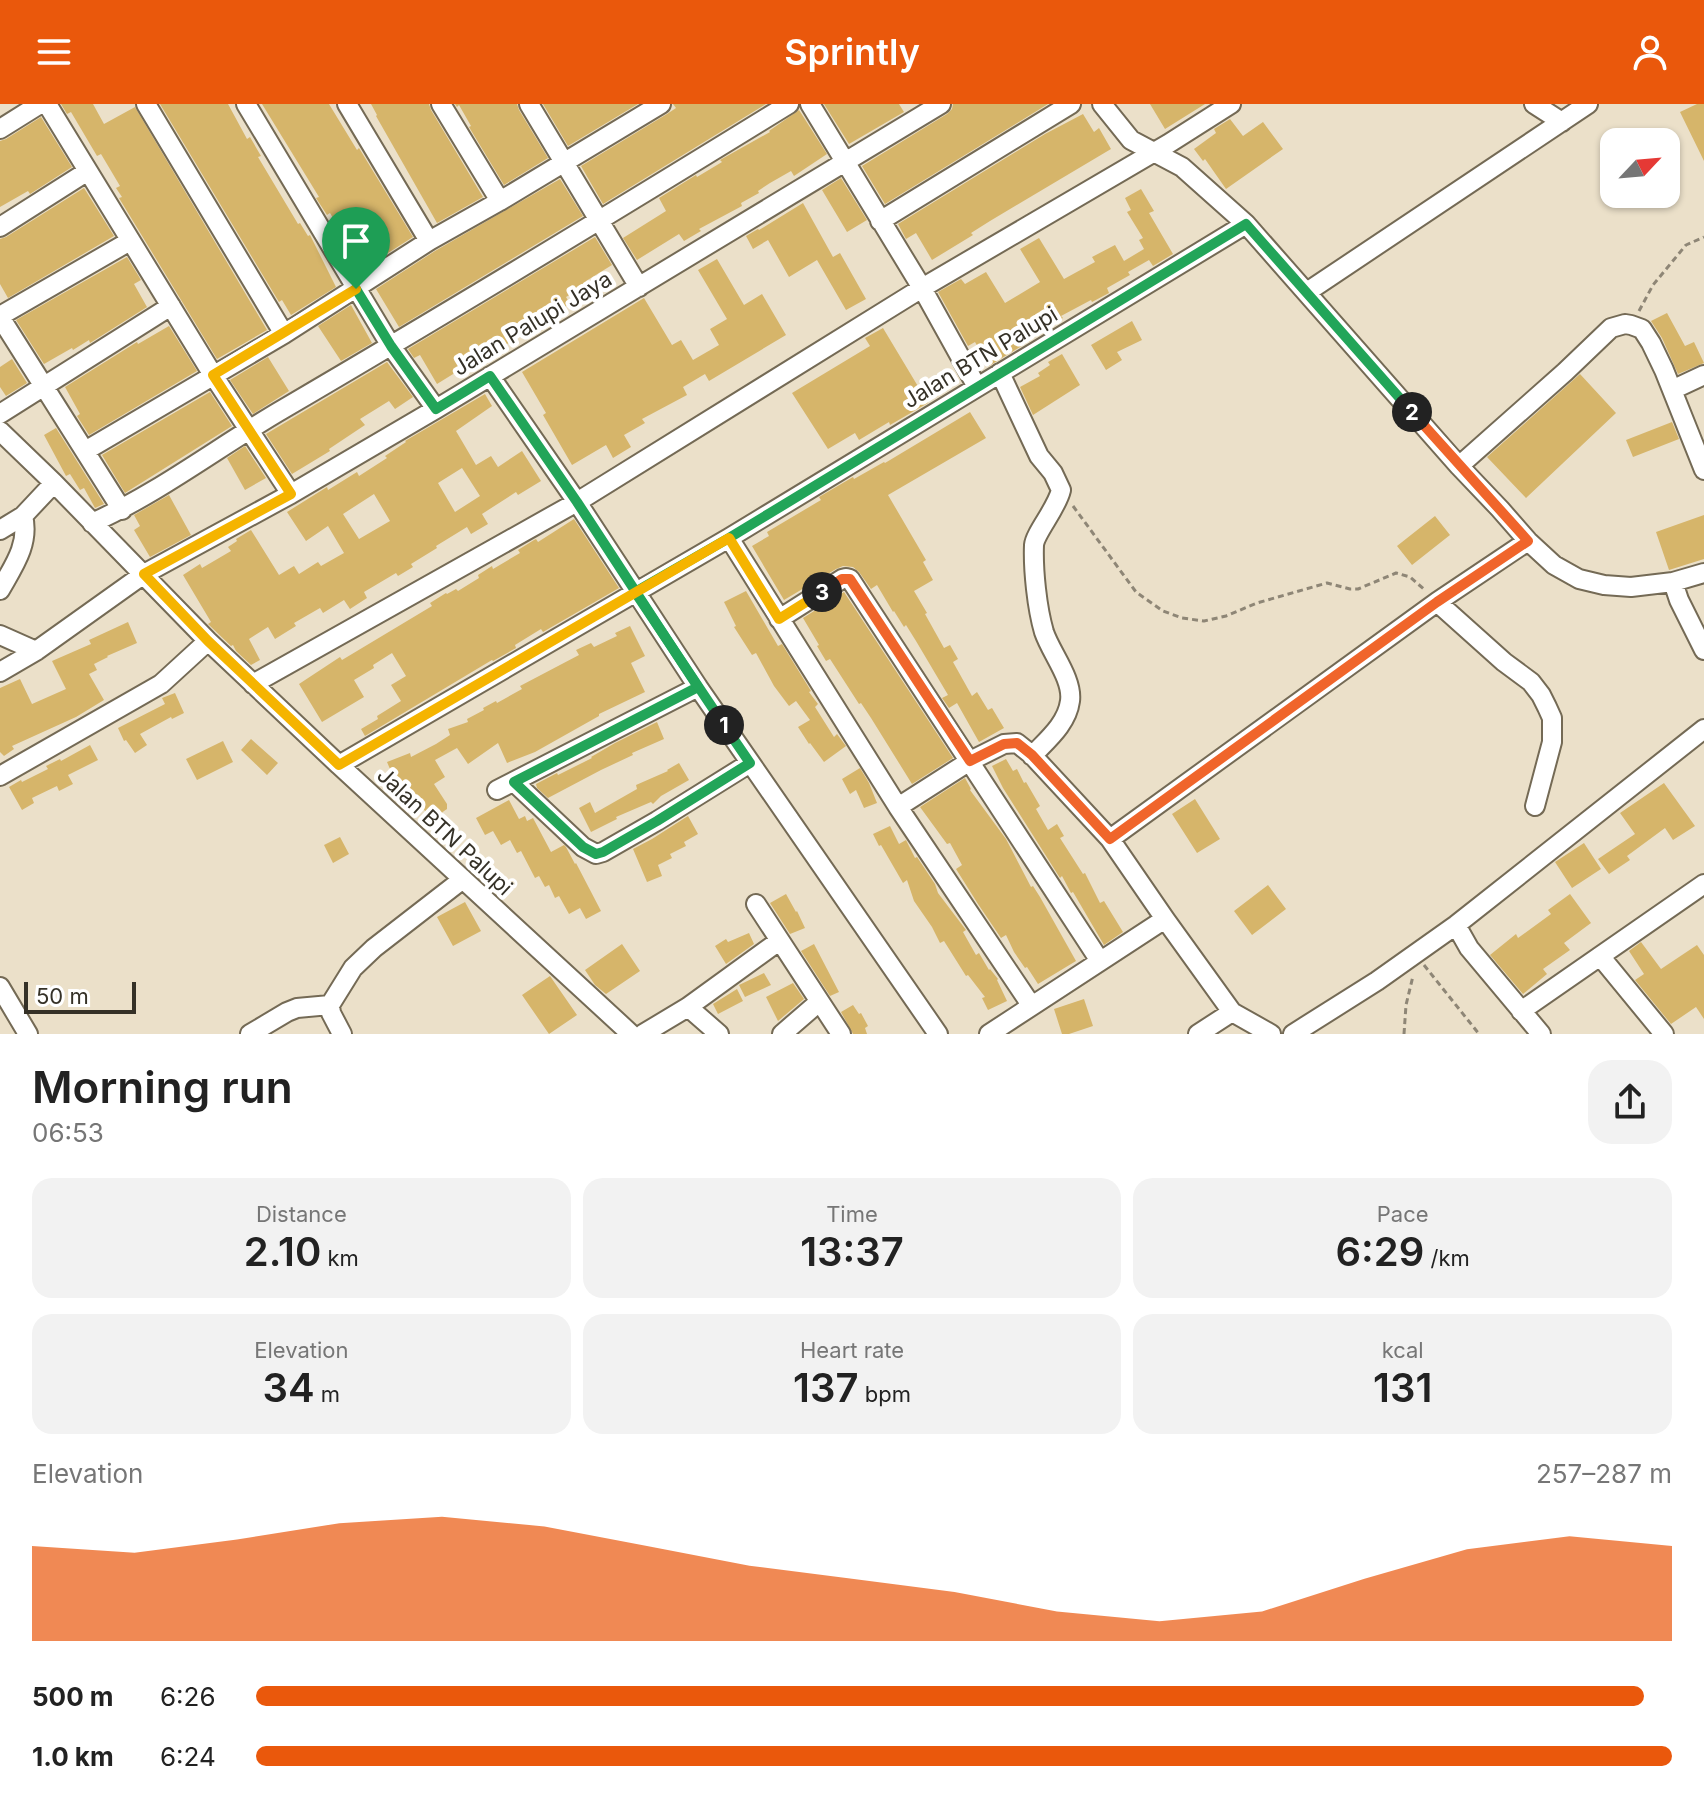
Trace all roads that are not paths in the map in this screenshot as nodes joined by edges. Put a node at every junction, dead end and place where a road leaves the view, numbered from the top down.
1 (40, 104) edge
2 (47, 104) edge
3 (146, 104) edge
4 (246, 104) edge
5 (347, 104) edge
6 (441, 104) edge
7 (529, 104) edge
8 (661, 104) edge
9 (789, 104) edge
10 (810, 104) edge
11 (941, 104) edge
12 (1071, 104) edge
13 (1102, 104) edge
14 (1231, 104) edge
15 (1534, 104) edge
16 (1588, 104) edge
17 (1562, 122) junction
18 (0, 129) edge
19 (1152, 152) junction
20 (844, 162) junction
21 (564, 163) junction
22 (88, 171) junction
23 (500, 201) junction
24 (599, 220) junction
25 (880, 221) junction
26 (1246, 224) junction
27 (0, 227) edge
28 (130, 241) junction
29 (429, 241) junction
30 (639, 287) junction
31 (922, 288) junction
32 (356, 289) junction
33 (1307, 292) junction
34 (171, 306) junction
35 (0, 316) edge
36 (284, 334) junction
37 (391, 346) junction
38 (1000, 373) junction
39 (213, 375) junction
40 (1704, 375) edge
41 (490, 376) junction
42 (44, 386) junction
43 (977, 387) junction
44 (1672, 390) junction
45 (436, 409) junction
46 (0, 428) edge
47 (249, 429) junction
48 (85, 451) junction
49 (1459, 466) junction
50 (1703, 466) edge
51 (54, 483) junction
52 (291, 494) junction
53 (577, 502) junction
54 (122, 510) junction
55 (23, 516) junction
56 (92, 523) junction
57 (0, 530) edge
58 (729, 538) junction
59 (1528, 541) junction
60 (1704, 573) edge
61 (144, 574) junction
62 (1673, 582) junction
63 (0, 590) edge
64 (635, 592) junction
65 (1437, 602) junction
66 (779, 619) junction
67 (0, 635) edge
68 (208, 641) junction
69 (1704, 650) edge
70 (36, 651) junction
71 (0, 672) edge
72 (253, 684) junction
73 (698, 687) junction
74 (1704, 729) edge
75 (1032, 756) junction
76 (970, 761) junction
77 (750, 763) junction
78 (339, 765) junction
79 (0, 776) edge
80 (1535, 806) dead end
81 (898, 807) junction
82 (1110, 839) junction
83 (463, 879) junction
84 (1704, 884) edge
85 (756, 904) dead end
86 (1165, 919) junction
87 (1456, 925) junction
88 (779, 941) junction
89 (1600, 956) junction
90 (1100, 961) junction
91 (0, 987) edge
92 (819, 1002) junction
93 (330, 1005) junction
94 (1031, 1005) junction
95 (688, 1007) junction
96 (1521, 1011) junction
97 (1232, 1012) junction
98 (28, 1034) edge
99 (250, 1034) edge
100 (342, 1034) edge
101 (631, 1034) edge
102 (643, 1034) edge
103 (719, 1034) edge
104 (782, 1034) edge
105 (841, 1034) edge
106 (938, 1034) edge
107 (989, 1034) edge
108 (1198, 1034) edge
109 (1271, 1034) edge
110 (1293, 1034) edge
111 (1541, 1034) edge
112 (1664, 1034) edge

1 - 18 street
2 - 22 street
3 - 36 street
4 - 32 street
5 - 29 street
6 - 23 street
7 - 21 street
8 - 21 street
9 - 24 street
10 - 20 street
11 - 20 street, Jalan Palupi Jaya
12 - 25 street
13 - 19 street
14 - 19 street
15 - 17 street
16 - 17 street
17 - 33 street
19 - 26 street
19 - 31 street
20 - 25 street
20 - 30 street, Jalan Palupi Jaya
21 - 23 street
21 - 24 street
22 - 27 street
22 - 28 street
23 - 29 street
24 - 30 street
24 - 37 street
25 - 31 street
26 - 33 street
26 - 38 street, Jalan BTN Palupi
28 - 34 street
28 - 35 street
29 - 32 street
30 - 41 street, Jalan Palupi Jaya
31 - 43 street
31 - 53 street
32 - 36 street
32 - 37 street
33 - 49 street
34 - 39 street
34 - 42 street
35 - 42 street
36 - 39 street
37 - 45 street
37 - 47 street
38 - 43 street, Jalan BTN Palupi
38 - 75 street
39 - 47 street
39 - 48 street
40 - 44 street
41 - 45 street, Jalan Palupi Jaya
41 - 53 street
42 - 46 street
42 - 48 street
43 - 58 street, Jalan BTN Palupi
44 - 49 street
44 - 50 street
45 - 52 street, Jalan Palupi Jaya
46 - 51 street
47 - 52 street
47 - 54 street
48 - 54 street
49 - 59 street
51 - 55 street
51 - 56 street
52 - 61 street, Jalan Palupi Jaya
53 - 64 street
53 - 72 street
54 - 56 street
55 - 57 street
55 - 63 street
56 - 61 street
58 - 64 street, Jalan BTN Palupi
58 - 66 street
59 - 62 street
59 - 65 street
60 - 62 street
61 - 68 street
61 - 70 street, Jalan Palupi Jaya
62 - 69 street
64 - 73 street
64 - 78 street, Jalan BTN Palupi
65 - 80 street
65 - 82 street
66 - 76 street
66 - 81 street
67 - 70 street
68 - 72 street
68 - 79 street
70 - 71 street, Jalan Palupi Jaya
72 - 78 street
73 - 77 street
73 - 77 street
74 - 87 street
75 - 76 street
75 - 82 street
76 - 81 street
76 - 90 street
77 - 106 street
78 - 83 street, Jalan BTN Palupi
81 - 94 street
82 - 86 street
83 - 93 street
83 - 101 street, Jalan BTN Palupi
84 - 89 street
85 - 88 street
86 - 90 street
86 - 97 street
87 - 96 street
87 - 110 street
88 - 92 street
88 - 95 street
89 - 96 street
89 - 112 street
90 - 94 street
91 - 98 street
92 - 104 street
92 - 105 street
93 - 99 street
93 - 100 street
94 - 107 street
95 - 102 street
95 - 103 street
96 - 111 street
97 - 108 street
97 - 109 street

